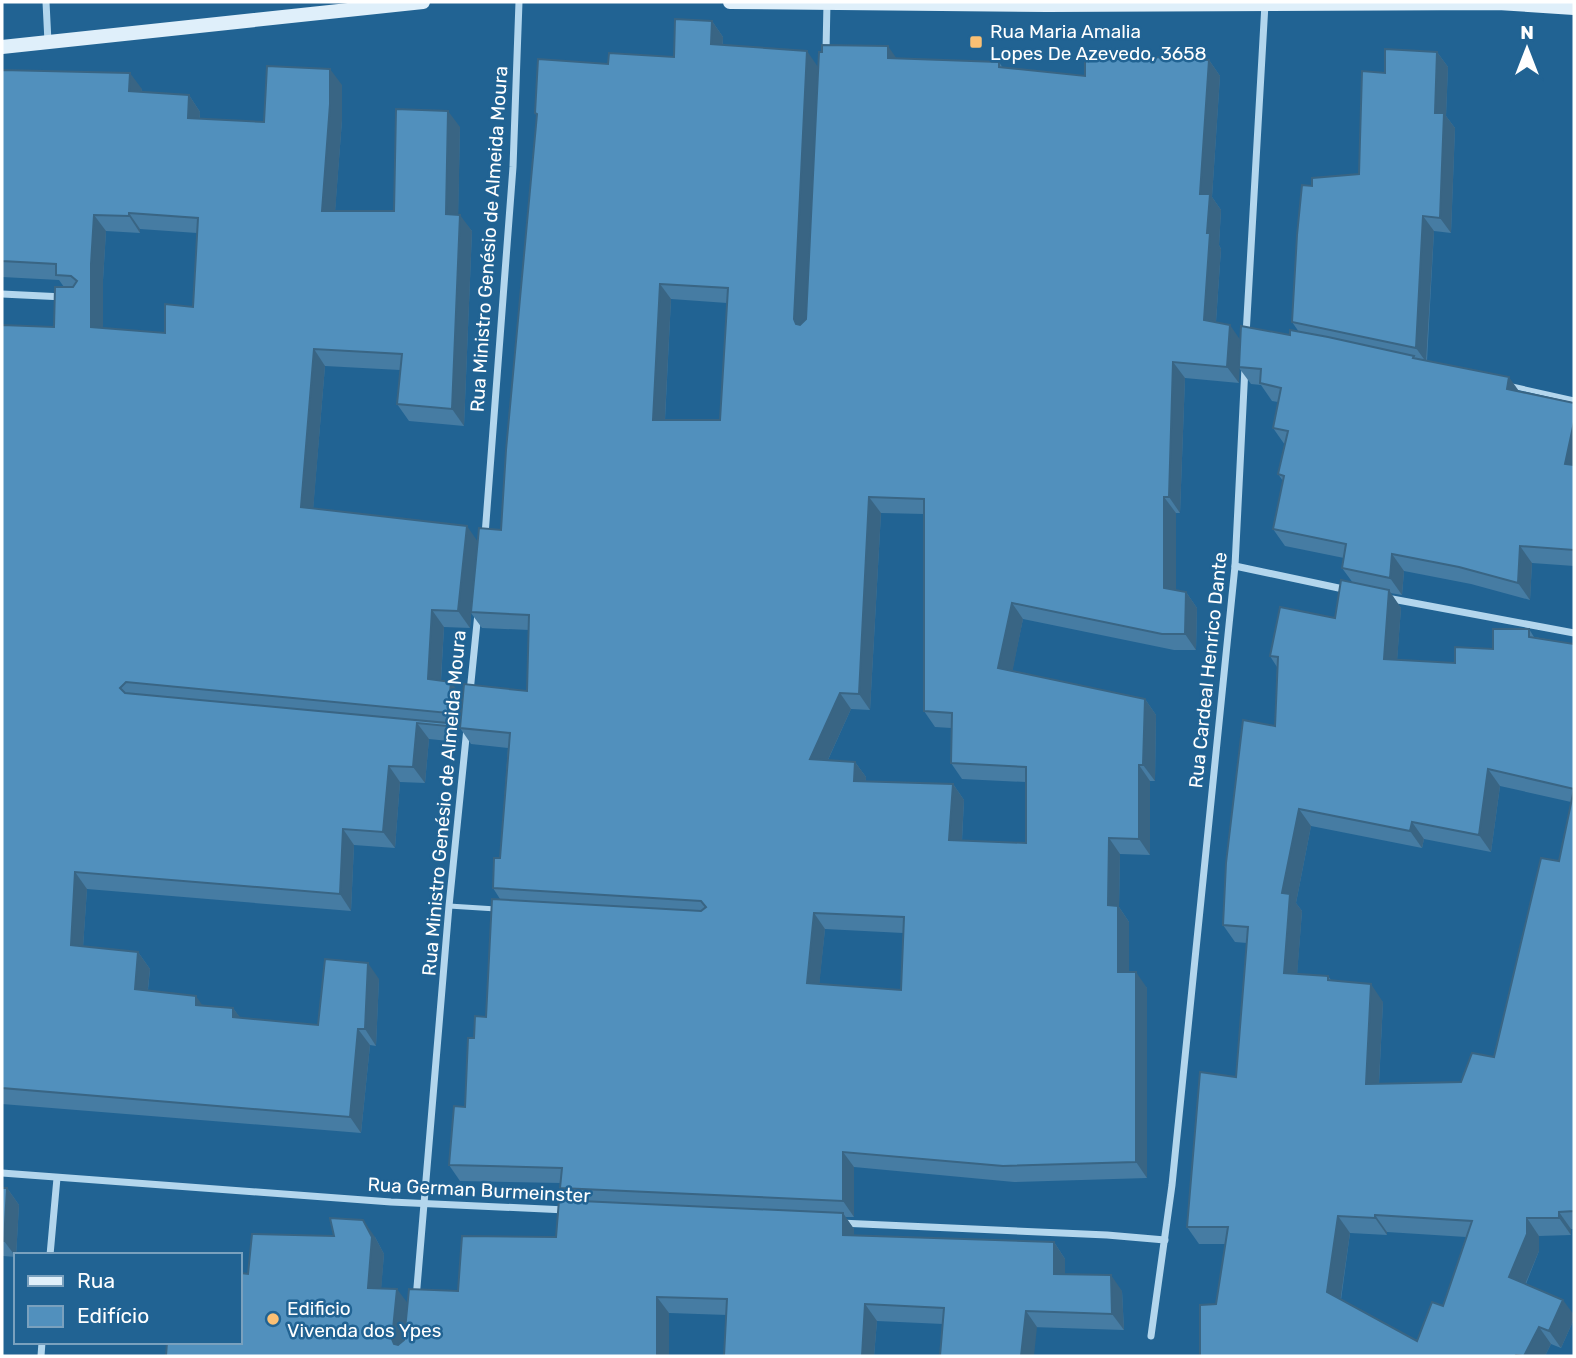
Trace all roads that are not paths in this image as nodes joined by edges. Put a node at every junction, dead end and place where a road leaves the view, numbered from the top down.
1 (46, 2) edge
2 (423, 2) edge
3 (519, 2) edge
4 (730, 2) edge
5 (827, 3) edge
6 (1265, 3) edge
7 (1574, 8) edge
8 (48, 42) junction
9 (2, 47) edge
10 (826, 55) edge
11 (2, 294) edge
12 (68, 298) edge
13 (1246, 332) junction
14 (1257, 334) edge
15 (1246, 346) edge
16 (1245, 360) edge
17 (1509, 386) edge
18 (1574, 400) edge
19 (484, 548) edge
20 (1235, 566) junction
21 (1360, 593) edge
22 (1374, 596) edge
23 (479, 601) edge
24 (1574, 632) edge
25 (470, 695) edge
26 (467, 722) edge
27 (453, 734) dead end
28 (466, 735) junction
29 (449, 906) junction
30 (503, 909) edge
31 (2, 1173) edge
32 (57, 1178) junction
33 (425, 1203) junction
34 (582, 1211) edge
35 (831, 1222) edge
36 (1164, 1240) junction
37 (50, 1253) edge
38 (415, 1315) edge
39 (1151, 1336) dead end

1 - 8 street
2 - 8 main road
3 - 19 street, Rua Ministro Genésio de Almeida Moura
4 - 5 main road
5 - 6 main road
5 - 10 street
6 - 7 main road
6 - 13 street
8 - 9 main road
11 - 12 street
13 - 14 lane
13 - 15 street
16 - 20 street, Rua Cardeal Henrico Dante
17 - 18 lane
20 - 21 street
20 - 36 street, Rua Cardeal Henrico Dante
22 - 24 street
23 - 25 street, Rua Ministro Genésio de Almeida Moura
26 - 28 street, Rua Ministro Genésio de Almeida Moura
27 - 28 lane
28 - 29 street, Rua Ministro Genésio de Almeida Moura
29 - 30 lane
29 - 33 street, Rua Ministro Genésio de Almeida Moura
31 - 32 street, Rua German Burmeinster
32 - 33 street, Rua German Burmeinster
32 - 37 street
33 - 34 street, Rua German Burmeinster
33 - 38 street, Rua Ministro Genésio de Almeida Moura
35 - 36 street
36 - 39 street, Rua Cardeal Henrico Dante

